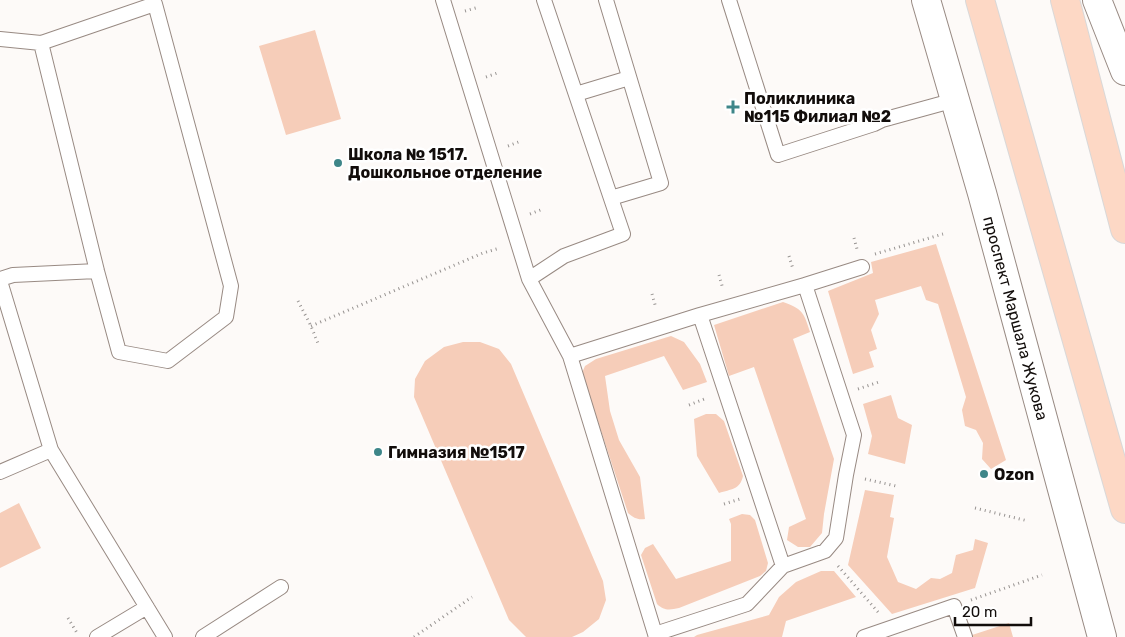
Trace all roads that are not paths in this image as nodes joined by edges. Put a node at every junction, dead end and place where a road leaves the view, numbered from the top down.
1 (443, 0) edge
2 (544, 0) edge
3 (606, 0) edge
4 (729, 0) edge
5 (926, 0) edge
6 (980, 0) edge
7 (1065, 0) edge
8 (1097, 0) edge
9 (0, 39) edge
10 (41, 43) junction
11 (1125, 71) edge
12 (630, 78) junction
13 (576, 94) junction
14 (955, 100) junction
15 (611, 198) junction
16 (1125, 229) edge
17 (865, 261) road end
18 (97, 271) junction
19 (529, 279) junction
20 (0, 280) edge
21 (805, 285) junction
22 (700, 316) junction
23 (570, 356) junction
24 (51, 450) junction
25 (0, 472) edge
26 (1125, 509) edge
27 (783, 566) junction
28 (281, 587) dead end
29 (147, 607) junction
30 (655, 635) edge
31 (96, 637) edge
32 (165, 637) edge
33 (203, 637) edge
34 (864, 637) edge
35 (964, 637) edge
36 (1102, 637) edge

1 - 19 lane
2 - 13 lane
3 - 12 lane
4 - 14 lane
5 - 14 main road, проспект Маршала Жукова
6 - 26 main road
7 - 16 main road
8 - 11 main road
9 - 10 lane
10 - 18 lane
10 - 18 lane
12 - 13 lane
12 - 15 lane
13 - 15 lane
14 - 36 main road, проспект Маршала Жукова
15 - 19 lane
17 - 21 lane
18 - 20 lane
19 - 23 lane
20 - 24 lane
21 - 22 lane
21 - 27 lane
22 - 23 lane
22 - 27 lane
23 - 30 lane
24 - 25 lane
24 - 29 lane
27 - 30 lane
28 - 33 lane
29 - 31 lane
29 - 32 lane
34 - 35 lane

